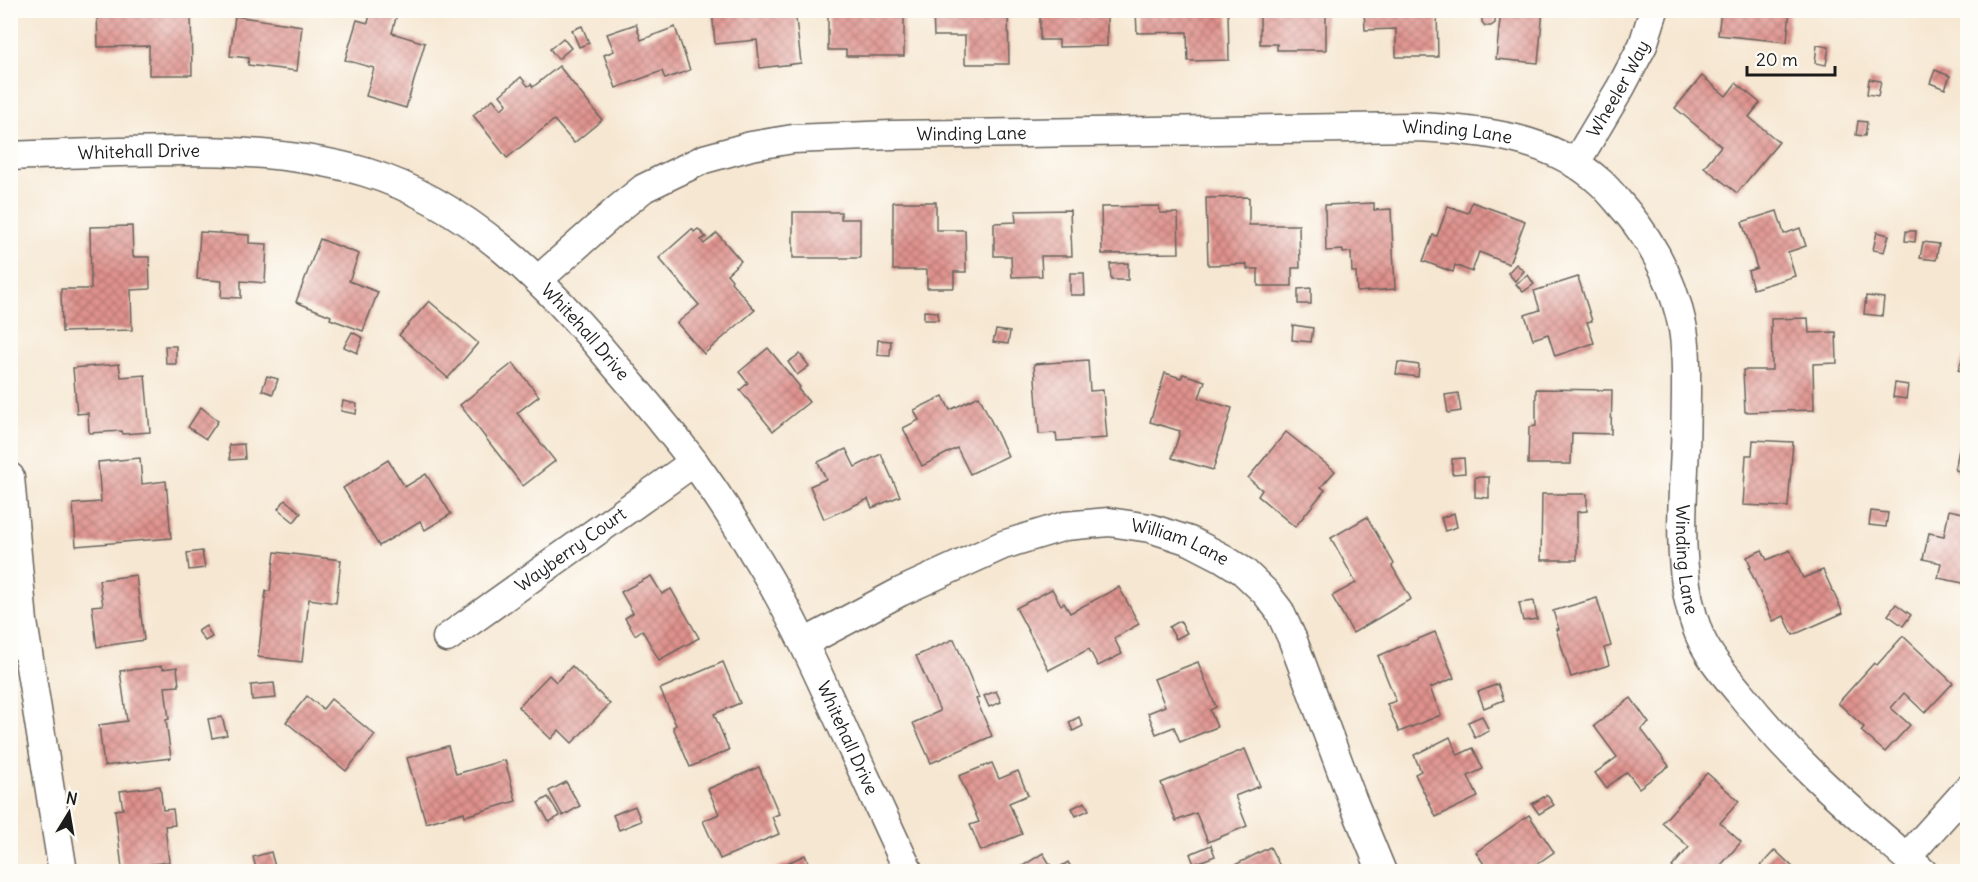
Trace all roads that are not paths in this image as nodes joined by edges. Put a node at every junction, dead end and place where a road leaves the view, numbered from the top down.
1 (1654, 10) edge
2 (10, 156) edge
3 (1575, 164) junction
4 (538, 280) junction
5 (694, 462) junction
6 (10, 477) edge
7 (447, 638) dead end
8 (804, 643) junction
9 (1968, 789) edge
10 (1915, 864) edge
11 (63, 872) edge
12 (909, 872) edge
13 (1382, 872) edge

1 - 3 street, Wheeler Way
2 - 4 street, Whitehall Drive
3 - 4 street, Winding Lane
3 - 10 street, Winding Lane
4 - 5 street, Whitehall Drive
5 - 7 street, Wayberry Court
5 - 8 street, Whitehall Drive
6 - 11 street
8 - 12 street, Whitehall Drive
8 - 13 street, William Lane
9 - 10 street

